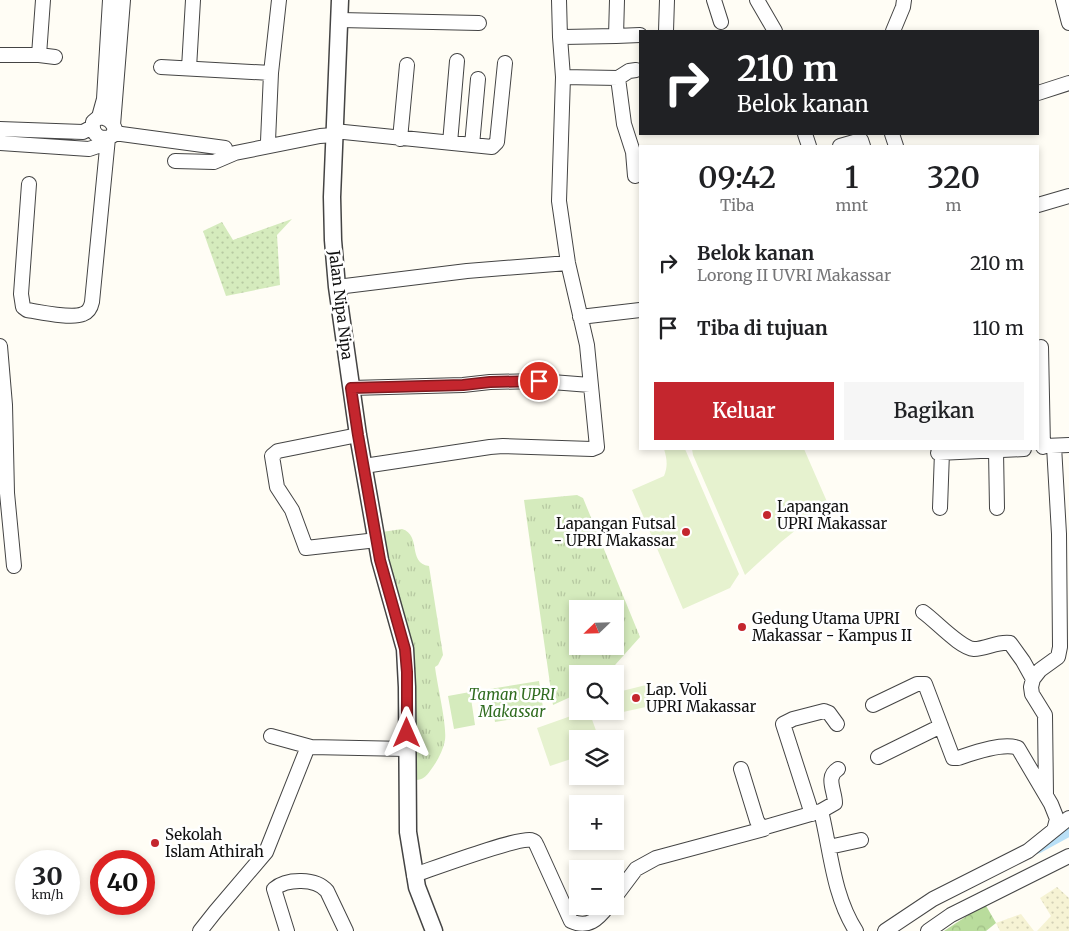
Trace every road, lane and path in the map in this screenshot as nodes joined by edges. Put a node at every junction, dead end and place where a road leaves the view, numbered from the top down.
1 (43, 0) edge
2 (110, 0) edge
3 (123, 0) edge
4 (193, 0) edge
5 (279, 0) edge
6 (340, 0) edge
7 (559, 0) edge
8 (617, 0) edge
9 (666, 0) edge
10 (714, 0) edge
11 (757, 0) edge
12 (904, 0) edge
13 (1063, 0) edge
14 (340, 20) junction
15 (721, 22) dead end
16 (479, 23) dead end
17 (1069, 23) edge
18 (666, 30) edge
19 (774, 30) edge
20 (893, 30) edge
21 (639, 35) edge
22 (616, 36) junction
23 (560, 37) junction
24 (0, 54) edge
25 (39, 55) junction
26 (55, 57) dead end
27 (458, 61) dead end
28 (505, 63) dead end
29 (407, 66) dead end
30 (161, 67) dead end
31 (188, 68) junction
32 (636, 70) dead end
33 (271, 73) junction
34 (478, 78) dead end
35 (563, 78) junction
36 (618, 78) junction
37 (1069, 83) edge
38 (1039, 93) edge
39 (96, 122) junction
40 (0, 128) edge
41 (334, 133) junction
42 (110, 134) junction
43 (400, 138) junction
44 (861, 140) edge
45 (268, 141) dead end
46 (0, 143) edge
47 (450, 143) junction
48 (472, 145) junction
49 (844, 145) edge
50 (226, 148) dead end
51 (175, 161) dead end
52 (635, 176) dead end
53 (29, 184) dead end
54 (1069, 196) edge
55 (1039, 205) edge
56 (568, 263) junction
57 (337, 287) junction
58 (639, 310) edge
59 (580, 317) junction
60 (0, 346) edge
61 (1041, 347) dead end
62 (590, 385) junction
63 (351, 388) junction
64 (358, 435) junction
65 (1069, 444) edge
66 (1045, 446) edge
67 (993, 450) edge
68 (364, 466) junction
69 (3, 494) edge
70 (940, 508) dead end
71 (997, 508) dead end
72 (377, 540) junction
73 (14, 566) dead end
74 (923, 612) dead end
75 (1036, 675) junction
76 (873, 705) dead end
77 (837, 724) dead end
78 (941, 726) junction
79 (271, 736) dead end
80 (311, 747) junction
81 (407, 749) junction
82 (878, 757) dead end
83 (741, 769) dead end
84 (838, 769) dead end
85 (1046, 794) junction
86 (816, 812) junction
87 (1069, 818) edge
88 (764, 829) junction
89 (1054, 830) junction
90 (861, 840) dead end
91 (829, 847) junction
92 (1069, 856) edge
93 (414, 875) junction
94 (624, 885) edge
95 (601, 915) edge
96 (200, 931) edge
97 (288, 931) edge
98 (346, 931) edge
99 (434, 931) edge
100 (856, 931) edge
101 (885, 931) edge
102 (928, 931) edge

1 - 25 street
2 - 39 street
3 - 42 street
4 - 31 street
5 - 33 street
6 - 14 street, Jalan Nipa Nipa
7 - 23 street
8 - 22 street
9 - 18 street
10 - 15 street
11 - 19 street
12 - 20 street
13 - 17 street
14 - 16 street
14 - 41 street, Jalan Nipa Nipa
21 - 22 street
22 - 23 street
23 - 35 street
24 - 25 street
25 - 26 street
27 - 47 street
28 - 48 street
29 - 43 street
30 - 31 street
31 - 33 street
32 - 36 street
33 - 45 street
34 - 48 street
35 - 36 street
35 - 56 street
36 - 52 street
37 - 38 street
39 - 40 street
39 - 42 street
41 - 43 street
41 - 51 street
41 - 57 street, Jalan Nipa Nipa
42 - 46 street
42 - 50 street
42 - 53 street
43 - 47 street
44 - 49 street
47 - 48 street
54 - 55 street
56 - 57 street
56 - 59 street
57 - 63 street, Jalan Nipa Nipa
58 - 59 street
59 - 62 street
60 - 69 street
61 - 66 street
62 - 63 street
62 - 68 street
63 - 64 street, Jalan Nipa Nipa
64 - 68 street, Jalan Nipa Nipa
64 - 72 street
65 - 66 street
66 - 75 street
67 - 70 street
67 - 71 street
68 - 72 street, Jalan Nipa Nipa
69 - 73 street
72 - 81 street, Jalan Nipa Nipa
74 - 75 street
75 - 85 street
76 - 78 street
77 - 86 street
78 - 82 street
78 - 85 street
79 - 80 street
80 - 81 street
80 - 96 street
81 - 93 street, Jalan Nipa Nipa
83 - 88 street
84 - 86 street
85 - 89 street
86 - 88 street
86 - 91 street
87 - 89 street
88 - 94 street
89 - 101 street
90 - 91 street
91 - 100 street
92 - 102 street
93 - 95 street
93 - 99 street, Jalan Nipa Nipa
97 - 98 street

